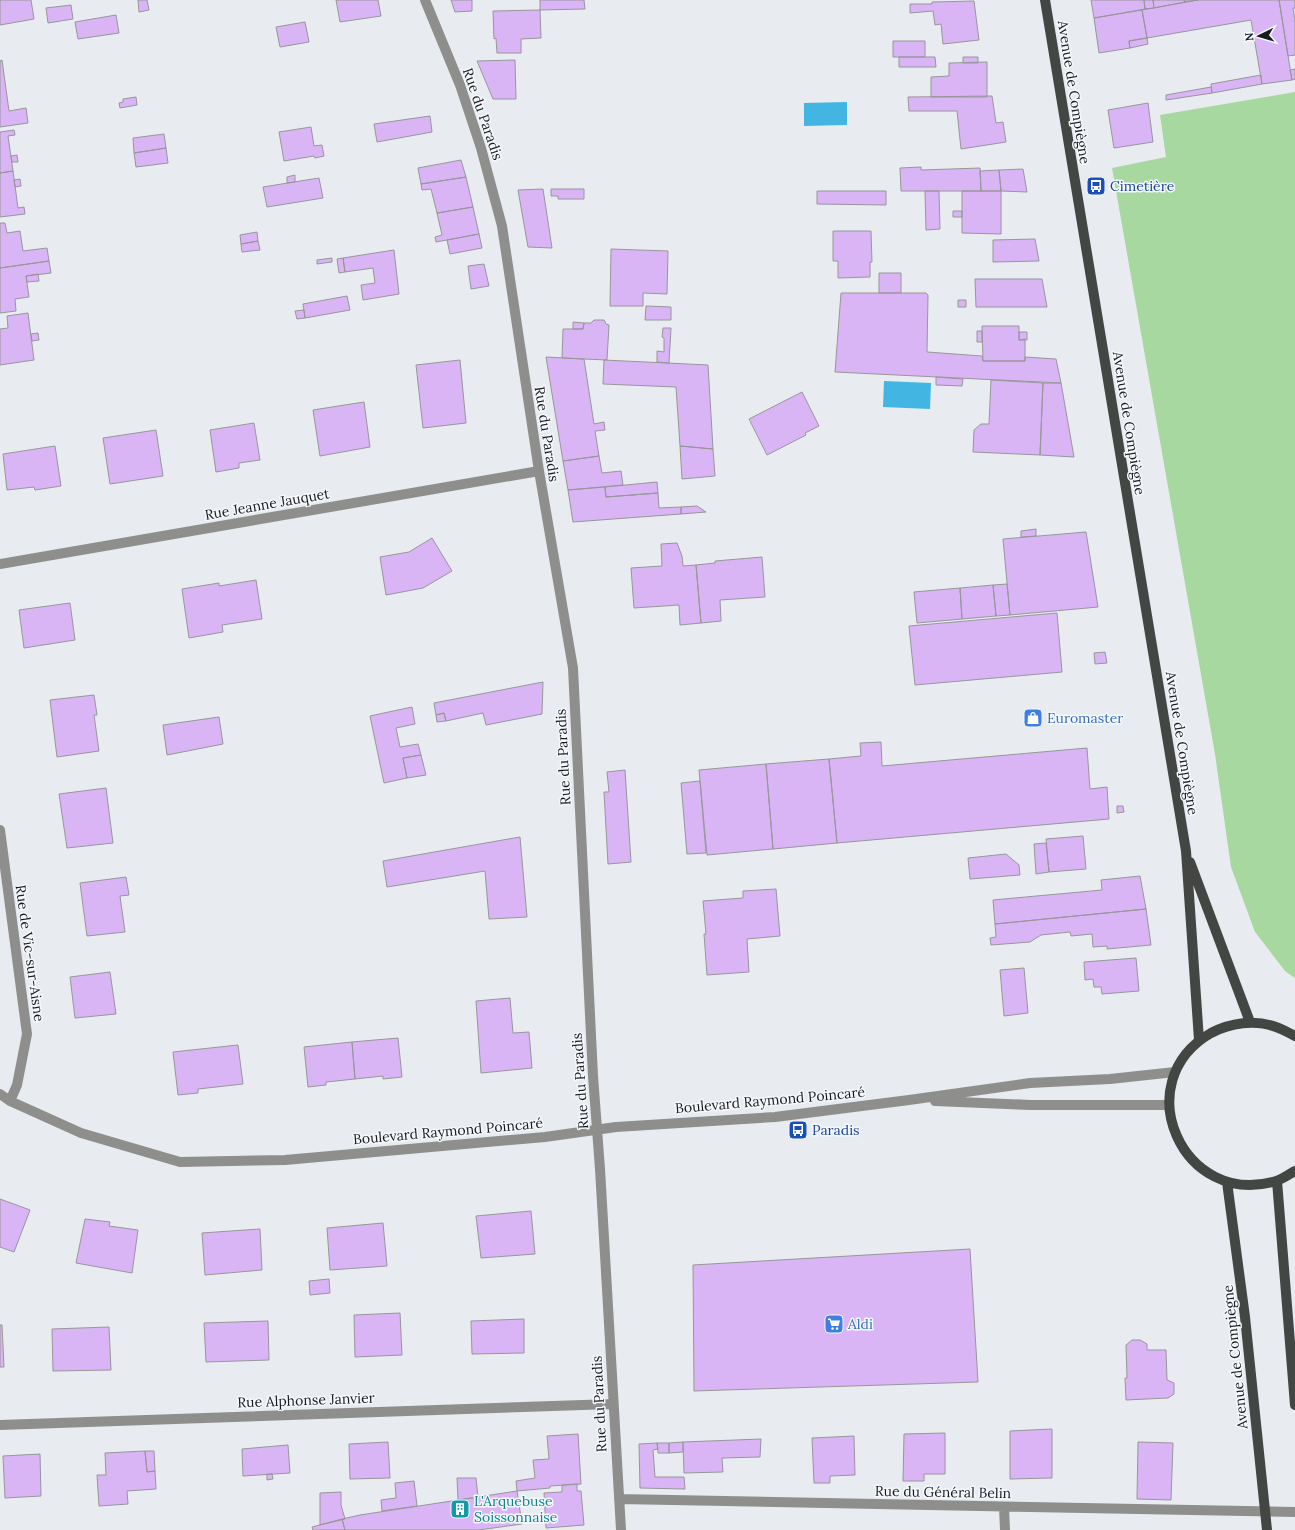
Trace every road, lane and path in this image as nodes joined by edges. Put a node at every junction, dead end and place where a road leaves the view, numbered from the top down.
1 (425, 0) edge
2 (1045, 0) edge
3 (539, 471) junction
4 (0, 564) edge
5 (0, 830) edge
6 (1186, 851) junction
7 (1250, 1022) junction
8 (1295, 1036) edge
9 (1199, 1040) junction
10 (1175, 1072) junction
11 (0, 1094) edge
12 (909, 1100) junction
13 (10, 1101) junction
14 (1169, 1105) junction
15 (598, 1130) junction
16 (1295, 1171) edge
17 (1277, 1181) junction
18 (1227, 1182) junction
19 (613, 1404) junction
20 (1295, 1405) edge
21 (0, 1425) edge
22 (619, 1499) junction
23 (1004, 1507) junction
24 (1295, 1512) edge
25 (1266, 1513) junction
26 (621, 1530) edge
27 (1005, 1530) edge
28 (1267, 1530) edge

1 - 3 street, Rue du Paradis
2 - 6 main road, Avenue de Compiègne
3 - 4 street, Rue Jeanne Jauquet
3 - 15 street, Rue du Paradis
5 - 13 street, Rue de Vic-sur-Aisne
6 - 7 main road, Avenue de Compiègne
6 - 9 main road, Avenue de Compiègne
7 - 8 main road
7 - 9 main road
9 - 10 main road
10 - 12 street, Boulevard Raymond Poincaré
10 - 14 main road
11 - 13 street, Boulevard Raymond Poincaré
12 - 14 street, Boulevard Raymond Poincaré
12 - 15 street, Boulevard Raymond Poincaré
13 - 15 street, Boulevard Raymond Poincaré
14 - 18 main road
15 - 19 street, Rue du Paradis
16 - 17 main road
17 - 18 main road
17 - 20 main road
18 - 25 main road, Avenue de Compiègne
19 - 21 street, Rue Alphonse Janvier
19 - 22 street, Rue du Paradis
22 - 23 street, Rue du Général Belin
22 - 26 street, Rue du Paradis
23 - 25 street, Rue du Général Belin
23 - 27 street
24 - 25 street, Rue du Général Belin
25 - 28 main road, Avenue de Compiègne

